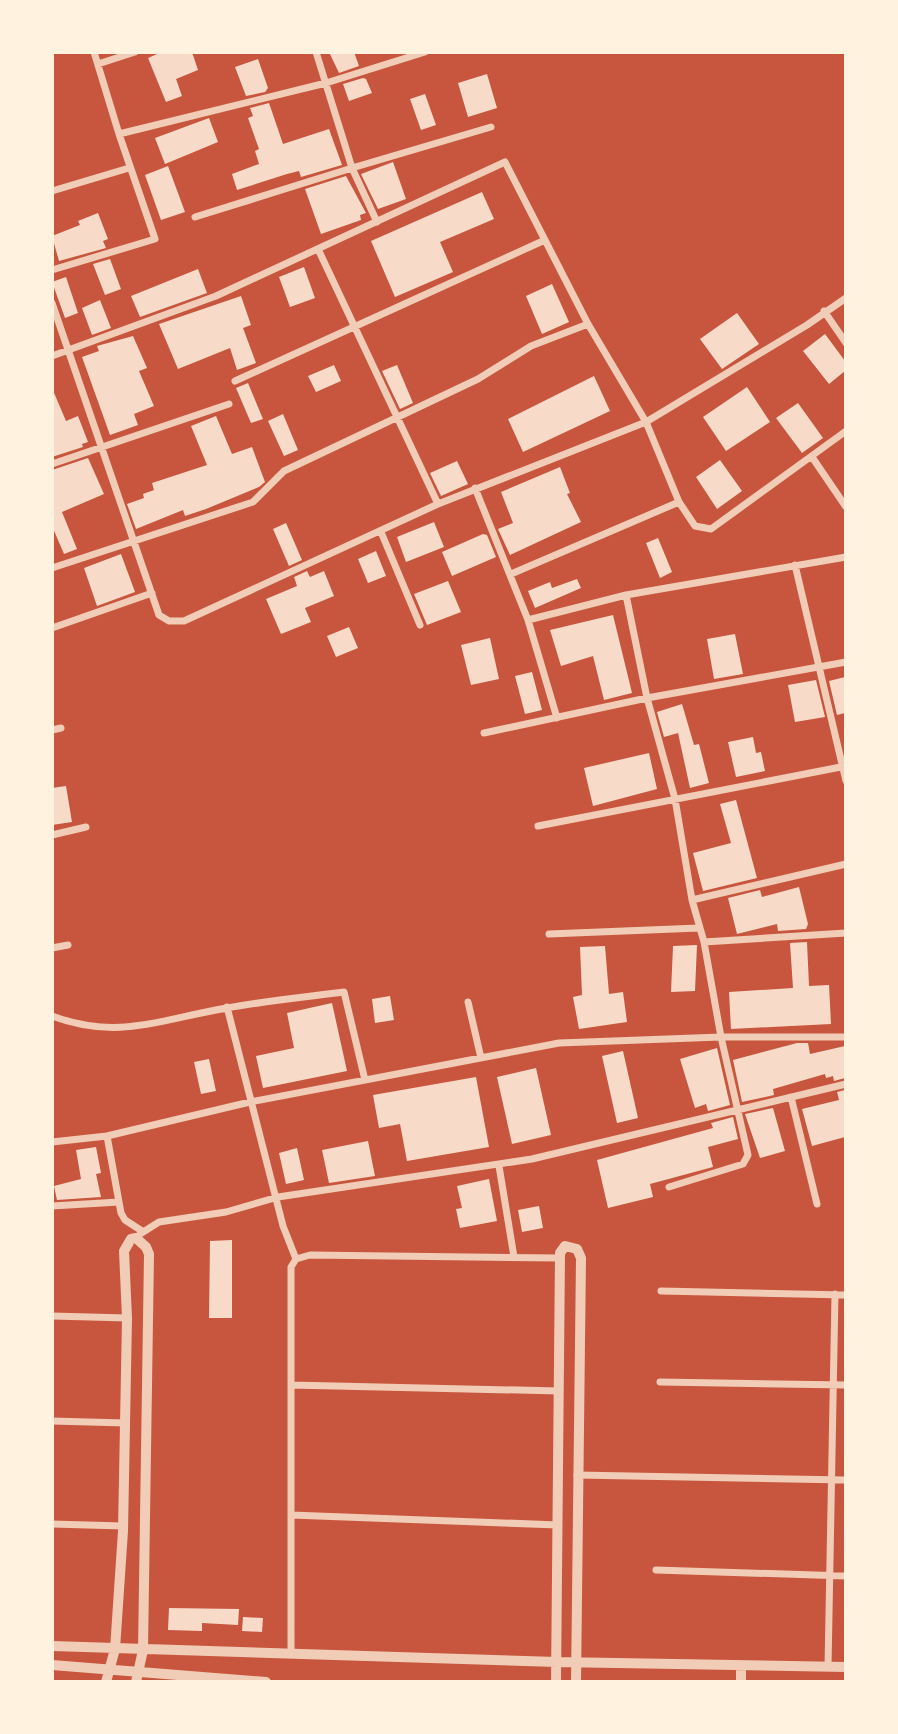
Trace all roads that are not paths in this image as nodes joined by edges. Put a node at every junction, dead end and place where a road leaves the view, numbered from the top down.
1 (94, 52) edge
2 (135, 52) edge
3 (316, 52) edge
4 (425, 52) edge
5 (98, 64) junction
6 (326, 83) junction
7 (491, 127) dead end
8 (119, 134) junction
9 (129, 168) junction
10 (352, 168) junction
11 (52, 191) edge
12 (195, 216) dead end
13 (377, 222) junction
14 (545, 240) junction
15 (318, 249) junction
16 (52, 270) edge
17 (845, 298) edge
18 (52, 303) edge
19 (824, 312) junction
20 (588, 324) junction
21 (355, 326) junction
22 (845, 343) edge
23 (69, 351) junction
24 (52, 356) edge
25 (235, 381) dead end
26 (229, 404) dead end
27 (397, 416) junction
28 (646, 422) junction
29 (845, 431) edge
30 (102, 447) junction
31 (812, 457) junction
32 (52, 464) edge
33 (475, 488) junction
34 (679, 502) junction
35 (438, 504) junction
36 (845, 507) edge
37 (381, 532) junction
38 (134, 541) junction
39 (845, 556) edge
40 (795, 565) junction
41 (52, 568) edge
42 (511, 574) junction
43 (152, 593) junction
44 (626, 596) junction
45 (528, 620) junction
46 (420, 625) dead end
47 (52, 628) edge
48 (845, 662) edge
49 (821, 666) junction
50 (647, 698) junction
51 (557, 718) junction
52 (61, 728) dead end
53 (52, 730) edge
54 (484, 733) dead end
55 (844, 766) edge
56 (845, 781) edge
57 (675, 799) junction
58 (538, 826) dead end
59 (86, 827) dead end
60 (52, 835) edge
61 (845, 864) edge
62 (692, 900) junction
63 (699, 928) junction
64 (845, 933) edge
65 (548, 934) dead end
66 (704, 942) junction
67 (68, 945) dead end
68 (52, 948) edge
69 (468, 1002) dead end
70 (227, 1007) junction
71 (52, 1016) edge
72 (721, 1037) junction
73 (845, 1037) edge
74 (481, 1058) junction
75 (365, 1080) junction
76 (845, 1084) edge
77 (791, 1097) junction
78 (250, 1102) junction
79 (740, 1109) junction
80 (107, 1136) junction
81 (52, 1142) edge
82 (499, 1166) junction
83 (669, 1187) dead end
84 (278, 1197) junction
85 (119, 1202) junction
86 (817, 1205) dead end
87 (52, 1206) edge
88 (139, 1234) junction
89 (514, 1257) junction
90 (560, 1258) junction
91 (296, 1259) junction
92 (661, 1291) dead end
93 (835, 1294) junction
94 (845, 1295) edge
95 (52, 1316) edge
96 (127, 1318) junction
97 (660, 1382) dead end
98 (291, 1385) junction
99 (832, 1385) junction
100 (845, 1385) edge
101 (559, 1391) junction
102 (52, 1421) edge
103 (125, 1423) junction
104 (577, 1475) junction
105 (830, 1480) junction
106 (845, 1480) edge
107 (291, 1515) junction
108 (52, 1524) edge
109 (558, 1525) junction
110 (123, 1526) junction
111 (656, 1570) dead end
112 (829, 1576) junction
113 (845, 1576) edge
114 (52, 1646) edge
115 (115, 1649) junction
116 (142, 1650) junction
117 (290, 1654) junction
118 (557, 1662) junction
119 (576, 1662) junction
120 (52, 1665) edge
121 (741, 1666) junction
122 (828, 1667) junction
123 (845, 1667) edge
124 (110, 1668) junction
125 (137, 1676) edge
126 (106, 1682) edge
127 (266, 1682) edge
128 (556, 1682) edge
129 (576, 1682) edge
130 (741, 1682) edge

1 - 5 street
2 - 5 street
3 - 6 street
4 - 6 street
5 - 8 street
6 - 8 street
6 - 10 street
7 - 10 street
8 - 9 street
9 - 11 street
9 - 16 street
10 - 12 street
10 - 13 street
13 - 14 street
13 - 15 street
14 - 20 street
14 - 21 street
15 - 21 street
15 - 23 street
17 - 19 street
18 - 23 street
19 - 22 street
19 - 28 street
20 - 27 street
20 - 28 street
21 - 25 street
21 - 27 street
23 - 24 street
23 - 30 street
26 - 30 street
27 - 35 street
27 - 38 street
28 - 33 street
28 - 34 street
29 - 31 street
30 - 32 street
30 - 38 street
31 - 34 street
31 - 36 street
33 - 35 street
33 - 42 street
34 - 42 street
35 - 37 street
37 - 43 street
37 - 46 street
38 - 41 street
38 - 43 street
39 - 40 street
40 - 44 street
40 - 49 street
42 - 45 street
43 - 47 street
44 - 45 street
44 - 50 street
45 - 51 street
48 - 49 street
49 - 50 street
49 - 55 street
50 - 51 street
50 - 57 street
51 - 54 street
52 - 53 street
55 - 56 street
55 - 57 street
57 - 58 street
57 - 62 street
59 - 60 street
61 - 62 street
62 - 63 street
63 - 65 street
63 - 66 street
64 - 66 street
66 - 72 street
67 - 68 street
69 - 74 street
70 - 71 street
70 - 75 street
70 - 78 street
72 - 73 street
72 - 74 street
72 - 79 street
74 - 75 street
75 - 78 street
76 - 77 street
77 - 79 street
77 - 86 street
78 - 80 street
78 - 84 street
79 - 82 street
79 - 83 street
80 - 81 street
80 - 85 street
82 - 84 street
82 - 89 street
84 - 88 street
84 - 91 street
85 - 87 street
85 - 88 street
88 - 96 street
88 - 116 street
89 - 90 street
89 - 91 street
90 - 101 street
90 - 104 street
91 - 98 street
92 - 93 street
93 - 94 street
93 - 99 street
95 - 96 street
96 - 103 street
97 - 99 street
98 - 101 street
98 - 107 street
99 - 100 street
99 - 105 street
101 - 109 street
102 - 103 street
103 - 110 street
104 - 105 street
104 - 119 street
105 - 106 street
105 - 112 street
107 - 109 street
107 - 117 street
108 - 110 street
109 - 118 street
110 - 115 street
111 - 112 street
112 - 113 street
112 - 122 street
114 - 115 street
115 - 116 street
115 - 124 street
116 - 117 street
116 - 125 street
117 - 118 street
118 - 119 street
118 - 128 street
119 - 121 street
119 - 129 street
120 - 124 street
121 - 122 street
121 - 130 street
122 - 123 street
124 - 125 street
124 - 126 street
125 - 127 street

